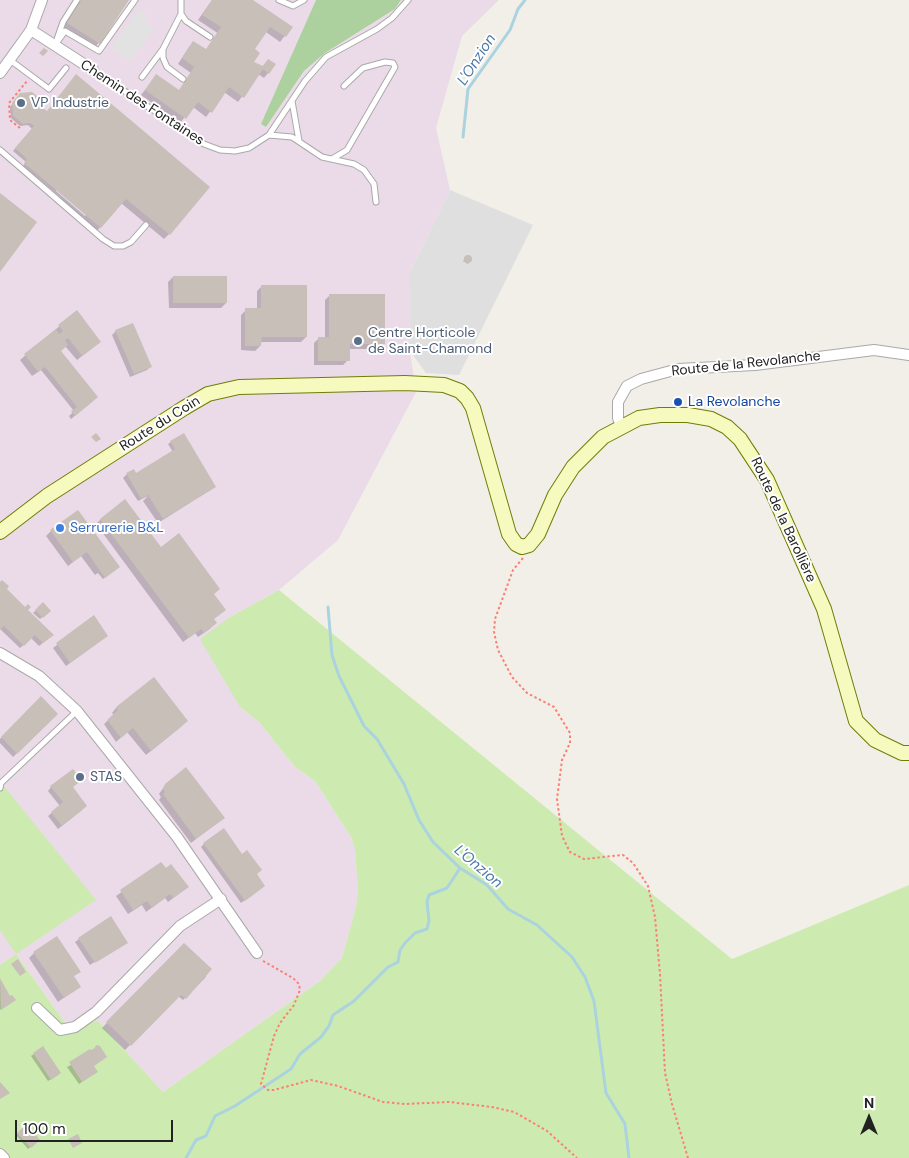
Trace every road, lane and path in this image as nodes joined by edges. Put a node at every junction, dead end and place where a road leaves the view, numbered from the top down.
1 (42, 0) edge
2 (78, 0) edge
3 (135, 0) edge
4 (181, 0) edge
5 (279, 0) edge
6 (304, 0) edge
7 (408, 0) edge
8 (181, 14) junction
9 (31, 30) junction
10 (210, 37) dead end
11 (55, 45) junction
12 (163, 49) junction
13 (10, 60) junction
14 (66, 68) dead end
15 (93, 70) joint
16 (0, 73) edge
17 (31, 75) junction
18 (142, 77) dead end
19 (184, 79) dead end
20 (344, 86) dead end
21 (292, 100) junction
22 (20, 128) dead end
23 (269, 135) junction
24 (299, 142) junction
25 (0, 150) edge
26 (332, 159) junction
27 (376, 202) dead end
28 (146, 225) dead end
29 (909, 355) edge
30 (621, 426) junction
31 (0, 532) edge
32 (529, 544) junction
33 (0, 653) edge
34 (77, 711) junction
35 (909, 753) edge
36 (0, 788) edge
37 (221, 899) junction
38 (258, 953) joint
39 (37, 1008) dead end
40 (0, 1154) edge
41 (4, 1158) edge
42 (577, 1158) edge
43 (688, 1158) edge

1 - 9 street
2 - 11 lane
3 - 11 lane
4 - 8 lane
5 - 6 lane
7 - 21 lane, Chemin des Fontaines
8 - 10 lane
8 - 12 lane
9 - 11 street, Chemin des Fontaines
9 - 13 street
11 - 15 street, Chemin des Fontaines
12 - 18 lane
12 - 19 lane
13 - 16 street
13 - 17 lane
14 - 17 lane
15 - 23 lane, Chemin des Fontaines
17 - 22 path
20 - 26 lane
21 - 23 lane, Chemin des Fontaines
21 - 24 lane
23 - 24 lane
24 - 26 lane
25 - 28 lane
26 - 27 lane
29 - 30 street, Route de la Revolanche
30 - 32 main road, Route de la Barollière
30 - 35 main road, Route de la Barollière
31 - 32 main road, Route du Coin
32 - 43 path
33 - 34 street
34 - 36 lane
34 - 37 street
37 - 38 street
37 - 39 street
38 - 42 path
40 - 41 street

